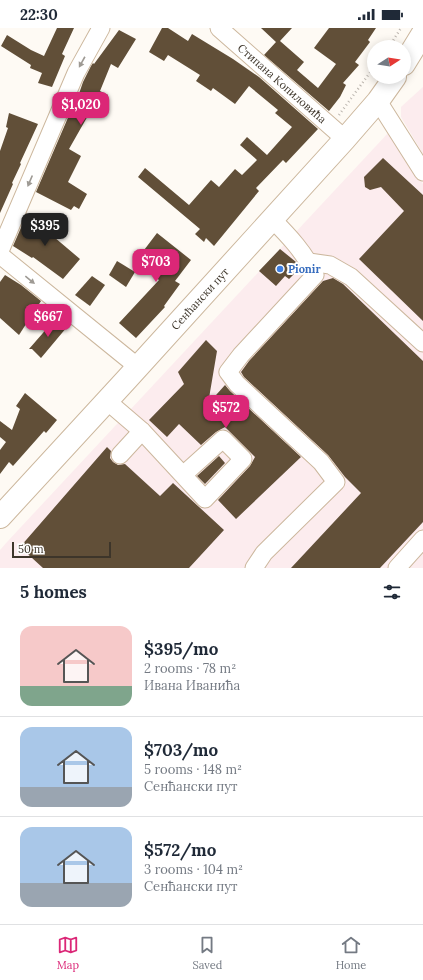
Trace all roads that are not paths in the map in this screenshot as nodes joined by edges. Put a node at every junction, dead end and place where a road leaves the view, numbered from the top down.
1 (101, 28) edge
2 (219, 28) edge
3 (423, 33) edge
4 (411, 53) edge
5 (390, 84) edge
6 (378, 101) junction
7 (345, 139) junction
8 (423, 172) edge
9 (272, 219) junction
10 (0, 251) edge
11 (0, 255) edge
12 (309, 262) junction
13 (423, 343) edge
14 (138, 367) junction
15 (107, 401) junction
16 (142, 431) junction
17 (120, 455) dead end
18 (183, 475) dead end
19 (0, 517) edge
20 (423, 539) edge
21 (254, 568) edge
22 (397, 568) edge

1 -> 10 street
2 - 7 street, Стипана Копиловића
3 - 4 main road
5 - 6 main road, Сенћански пут
6 - 7 main road, Сенћански пут
6 - 8 street
7 - 9 main road, Сенћански пут
9 - 12 street
9 - 14 main road, Сенћански пут
11 -> 14 street
12 - 13 street
12 - 21 street
14 - 15 main road, Сенћански пут
15 - 16 street
15 - 19 main road, Сенћански пут
16 - 17 street
16 - 18 street
20 - 22 street

